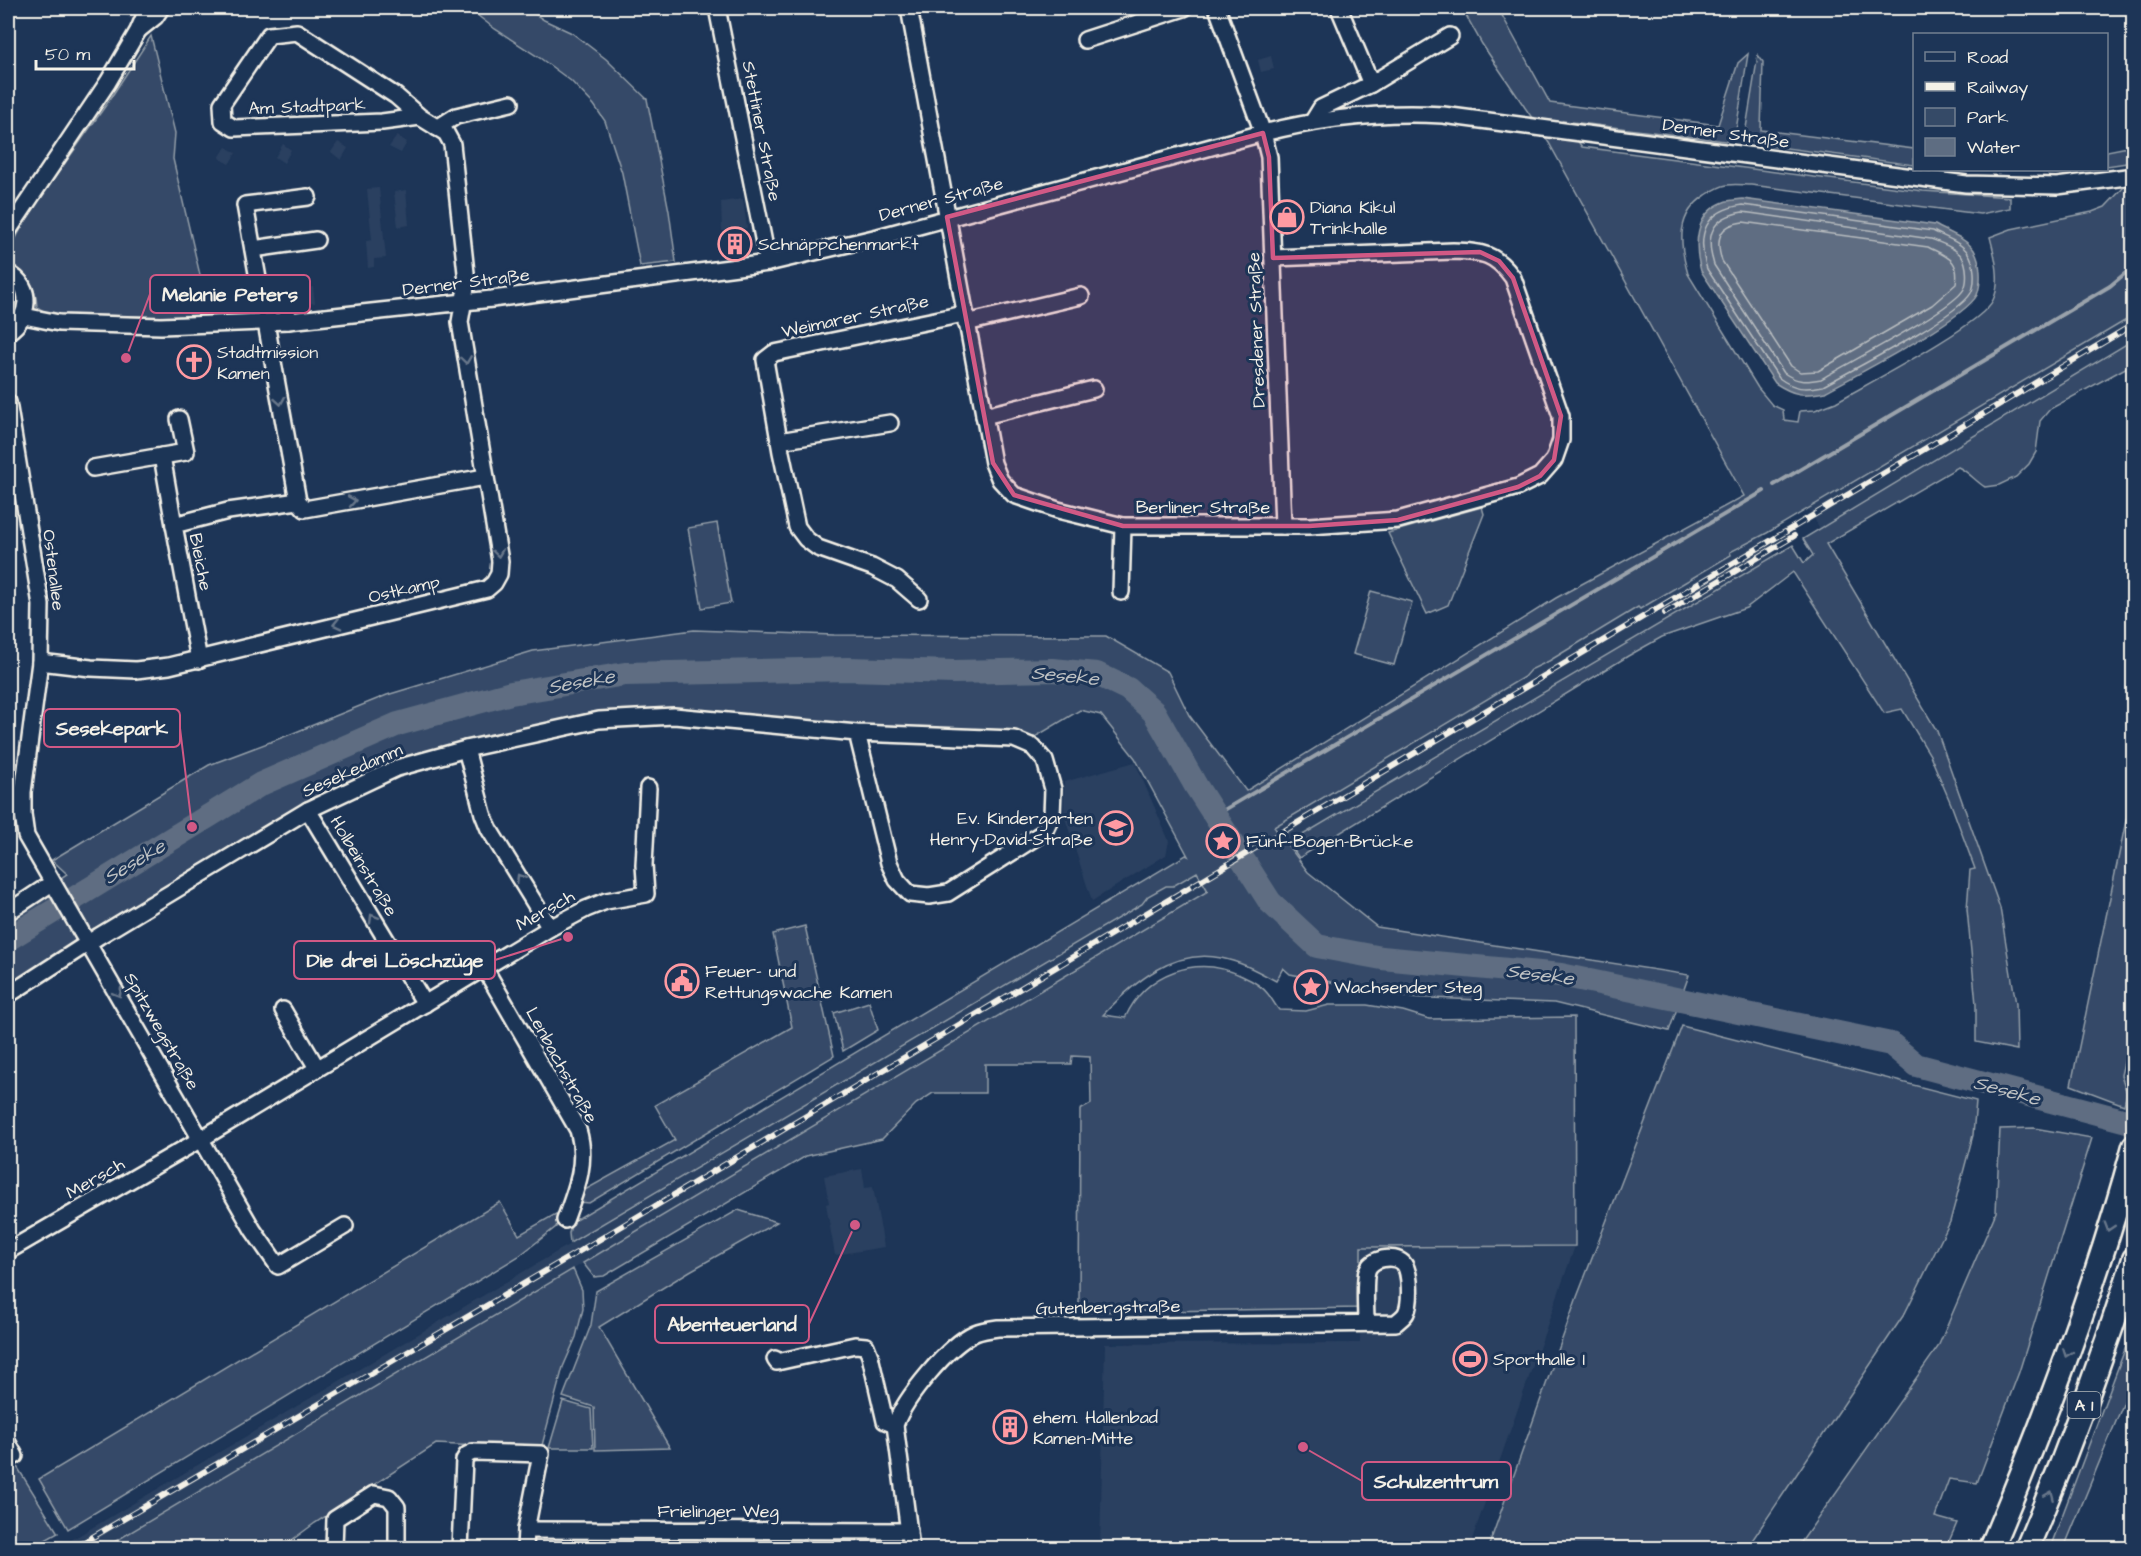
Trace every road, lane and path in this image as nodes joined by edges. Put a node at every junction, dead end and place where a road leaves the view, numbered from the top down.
1 (148, 8) edge
2 (161, 8) edge
3 (717, 8) edge
4 (909, 8) edge
5 (1184, 8) edge
6 (1217, 8) edge
7 (1339, 8) edge
8 (138, 31) junction
9 (1450, 36) dead end
10 (1085, 40) dead end
11 (1371, 84) junction
12 (511, 103) dead end
13 (420, 117) junction
14 (1313, 121) junction
15 (437, 128) junction
16 (1263, 133) junction
17 (2133, 176) edge
18 (308, 197) dead end
19 (947, 217) junction
20 (8, 231) edge
21 (316, 240) dead end
22 (254, 249) junction
23 (1273, 258) junction
24 (768, 262) junction
25 (8, 273) edge
26 (1082, 296) dead end
27 (463, 302) junction
28 (24, 316) junction
29 (965, 318) junction
30 (288, 321) junction
31 (266, 323) junction
32 (8, 332) edge
33 (1094, 388) dead end
34 (8, 402) edge
35 (984, 416) junction
36 (179, 419) dead end
37 (890, 423) dead end
38 (779, 441) junction
39 (162, 456) junction
40 (93, 468) dead end
41 (485, 477) junction
42 (298, 501) junction
43 (174, 525) junction
44 (1123, 526) junction
45 (1282, 526) junction
46 (1120, 592) dead end
47 (919, 599) dead end
48 (199, 660) junction
49 (40, 662) junction
50 (857, 733) junction
51 (466, 749) junction
52 (648, 788) dead end
53 (308, 810) junction
54 (55, 888) junction
55 (8, 912) edge
56 (550, 928) junction
57 (89, 943) junction
58 (485, 969) junction
59 (8, 995) edge
60 (425, 1004) junction
61 (283, 1010) dead end
62 (317, 1068) junction
63 (201, 1139) junction
64 (2133, 1149) edge
65 (565, 1220) dead end
66 (345, 1226) dead end
67 (8, 1251) edge
68 (2133, 1259) edge
69 (1366, 1323) junction
70 (775, 1359) dead end
71 (895, 1425) junction
72 (526, 1530) junction
73 (909, 1532) junction
74 (334, 1548) edge
75 (397, 1548) edge
76 (460, 1548) edge
77 (525, 1548) edge
78 (911, 1548) edge
79 (1991, 1548) edge
80 (2027, 1548) edge

1 - 8 street
2 - 8 street
3 - 24 street, Stettiner Straße
4 - 19 street, Berliner Straße
5 - 10 street
6 - 16 street, Dresdener Straße
7 - 11 street
8 - 20 street
9 - 11 street, Derner Straße
11 - 14 street, Derner Straße
12 - 15 street
13 - 13 street, Am Stadtpark
13 - 15 street, Am Stadtpark
14 - 16 street, Derner Straße
14 - 17 street, Derner Straße
15 - 27 street, Am Stadtpark
16 - 19 street, Derner Straße
16 - 23 street, Dresdener Straße
18 - 22 street
19 - 24 street, Derner Straße
19 - 29 street, Berliner Straße
21 - 22 street
22 - 30 street
23 - 45 street, Dresdener Straße
23 - 45 street, Berliner Straße
24 - 27 street, Derner Straße
25 - 28 street
26 - 29 street
27 - 30 street, Derner Straße
27 -> 41 street, Ostkamp
28 - 31 street, Derner Straße
28 - 32 street
29 - 35 street, Berliner Straße
29 - 38 street, Weimarer Straße
30 - 31 street, Derner Straße
31 -> 42 street
33 - 35 street
34 - 49 street, Ostenallee
35 - 44 street, Berliner Straße
36 - 39 street
37 - 38 street
38 - 47 street, Weimarer Straße
39 - 40 street
39 - 43 street
42 -> 41 street, Bleiche
41 -> 48 street, Ostkamp
42 - 43 street, Bleiche
43 - 48 street, Bleiche
44 - 45 street, Berliner Straße
44 - 46 street, Berliner Straße
48 - 49 street, Ostkamp
49 - 54 street, Ostenallee
50 - 50 street, Sesekedamm
50 - 51 street, Sesekedamm
51 - 53 street, Sesekedamm
56 -> 51 street
52 - 56 street, Mersch
53 - 57 street, Sesekedamm
60 -> 53 street, Holbeinstraße
54 - 55 street
54 - 57 street, Ostenallee
56 - 58 street, Mersch
57 - 59 street, Sesekedamm
57 -> 63 street, Spitzwegstraße
58 - 60 street, Mersch
58 - 65 street, Lenbachstraße
60 - 62 street, Mersch
61 - 62 street
62 - 63 street, Mersch
63 - 66 street
63 - 67 street, Mersch
64 -> 79 highway, A 1
80 -> 68 highway, A 1
69 - 69 street, Gutenbergstraße
69 - 71 street, Gutenbergstraße
70 - 71 street
71 - 73 street
72 - 73 street, Frielinger Weg
72 - 76 street
72 - 77 street
73 - 78 street
74 - 75 street

